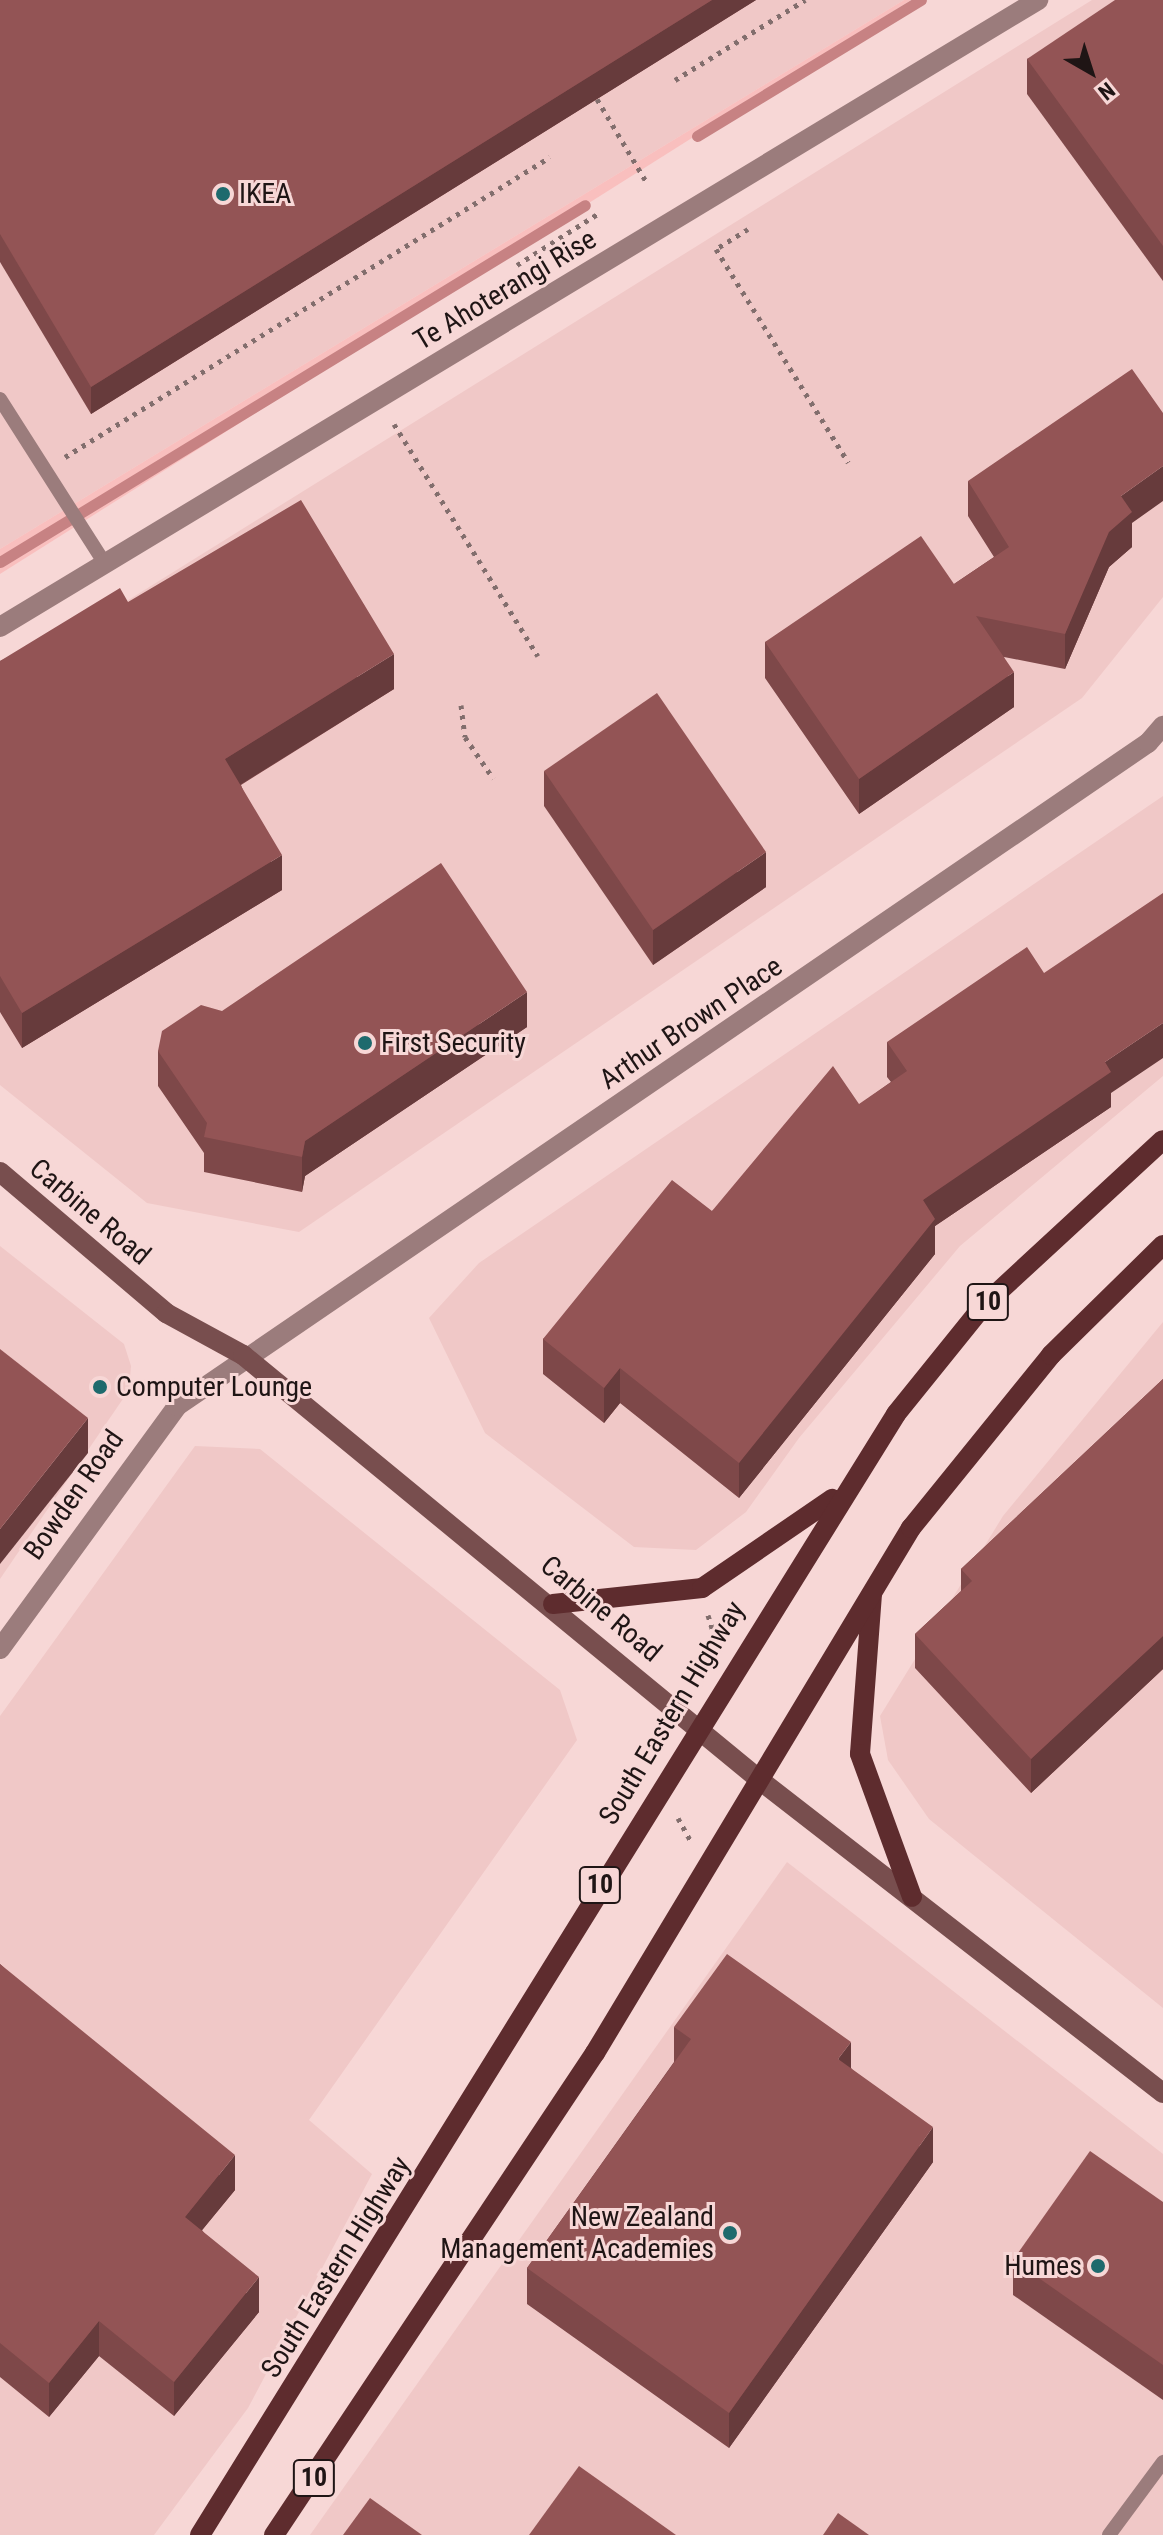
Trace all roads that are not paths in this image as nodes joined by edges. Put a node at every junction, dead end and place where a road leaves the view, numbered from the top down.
1 (1038, 0) edge
2 (0, 399) edge
3 (105, 564) junction
4 (0, 627) edge
5 (1163, 726) edge
6 (1163, 1140) edge
7 (0, 1172) edge
8 (1163, 1245) edge
9 (243, 1355) junction
10 (843, 1491) junction
11 (873, 1586) junction
12 (553, 1604) junction
13 (1, 1647) edge
14 (697, 1724) junction
15 (761, 1781) junction
16 (912, 1897) junction
17 (1163, 2093) edge
18 (1163, 2462) edge
19 (200, 2535) edge
20 (274, 2535) edge
21 (1109, 2535) edge

1 - 3 street, Te Ahoterangi Rise
2 - 3 lane
3 - 4 street, Te Ahoterangi Rise
5 - 9 street, Arthur Brown Place
6 - 10 main road, South Eastern Highway / 10
7 - 9 main road, Carbine Road
8 - 11 main road, 10
9 - 12 main road, Carbine Road
9 - 13 street, Bowden Road
10 - 12 main road
10 - 14 main road, South Eastern Highway / 10
11 - 15 main road, 10
11 - 16 main road
12 - 14 main road, Carbine Road
14 - 15 main road, Carbine Road
14 - 19 main road, South Eastern Highway / 10
15 - 16 main road, Carbine Road
15 - 20 main road, 10
16 - 17 main road, Carbine Road
18 - 21 lane

